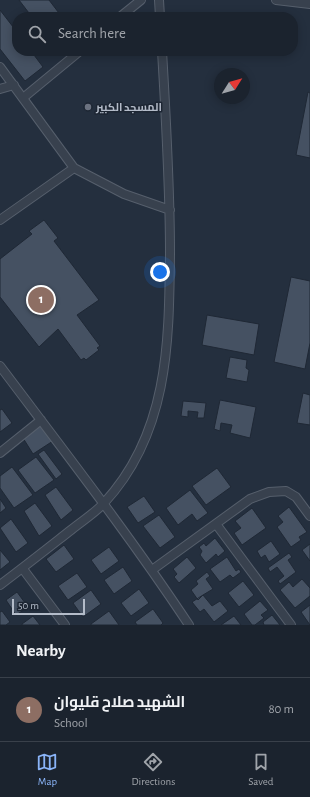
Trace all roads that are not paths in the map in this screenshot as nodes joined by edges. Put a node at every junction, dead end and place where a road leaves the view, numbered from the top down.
1 (141, 0) edge
2 (159, 0) edge
3 (276, 0) edge
4 (310, 4) edge
5 (126, 12) edge
6 (160, 12) edge
7 (74, 56) edge
8 (162, 56) edge
9 (0, 67) edge
10 (14, 85) junction
11 (0, 89) edge
12 (23, 98) junction
13 (74, 168) junction
14 (170, 210) junction
15 (0, 220) edge
16 (0, 366) edge
17 (41, 420) junction
18 (0, 453) edge
19 (104, 504) junction
20 (310, 516) edge
21 (216, 524) junction
22 (23, 568) junction
23 (152, 570) junction
24 (0, 585) edge
25 (65, 625) edge
26 (189, 625) edge
27 (291, 625) edge

1 - 5 street
2 - 6 street
3 - 4 street
7 - 12 street
8 - 14 street
9 - 10 street
10 - 11 street
10 - 12 street
12 - 13 street
13 - 14 street
13 - 15 street
14 - 19 street
16 - 17 street
17 - 18 street
17 - 19 street
19 - 22 street
19 - 23 street
20 - 21 street
21 - 23 street
21 - 27 street
22 - 24 street
22 - 25 street
23 - 26 street

